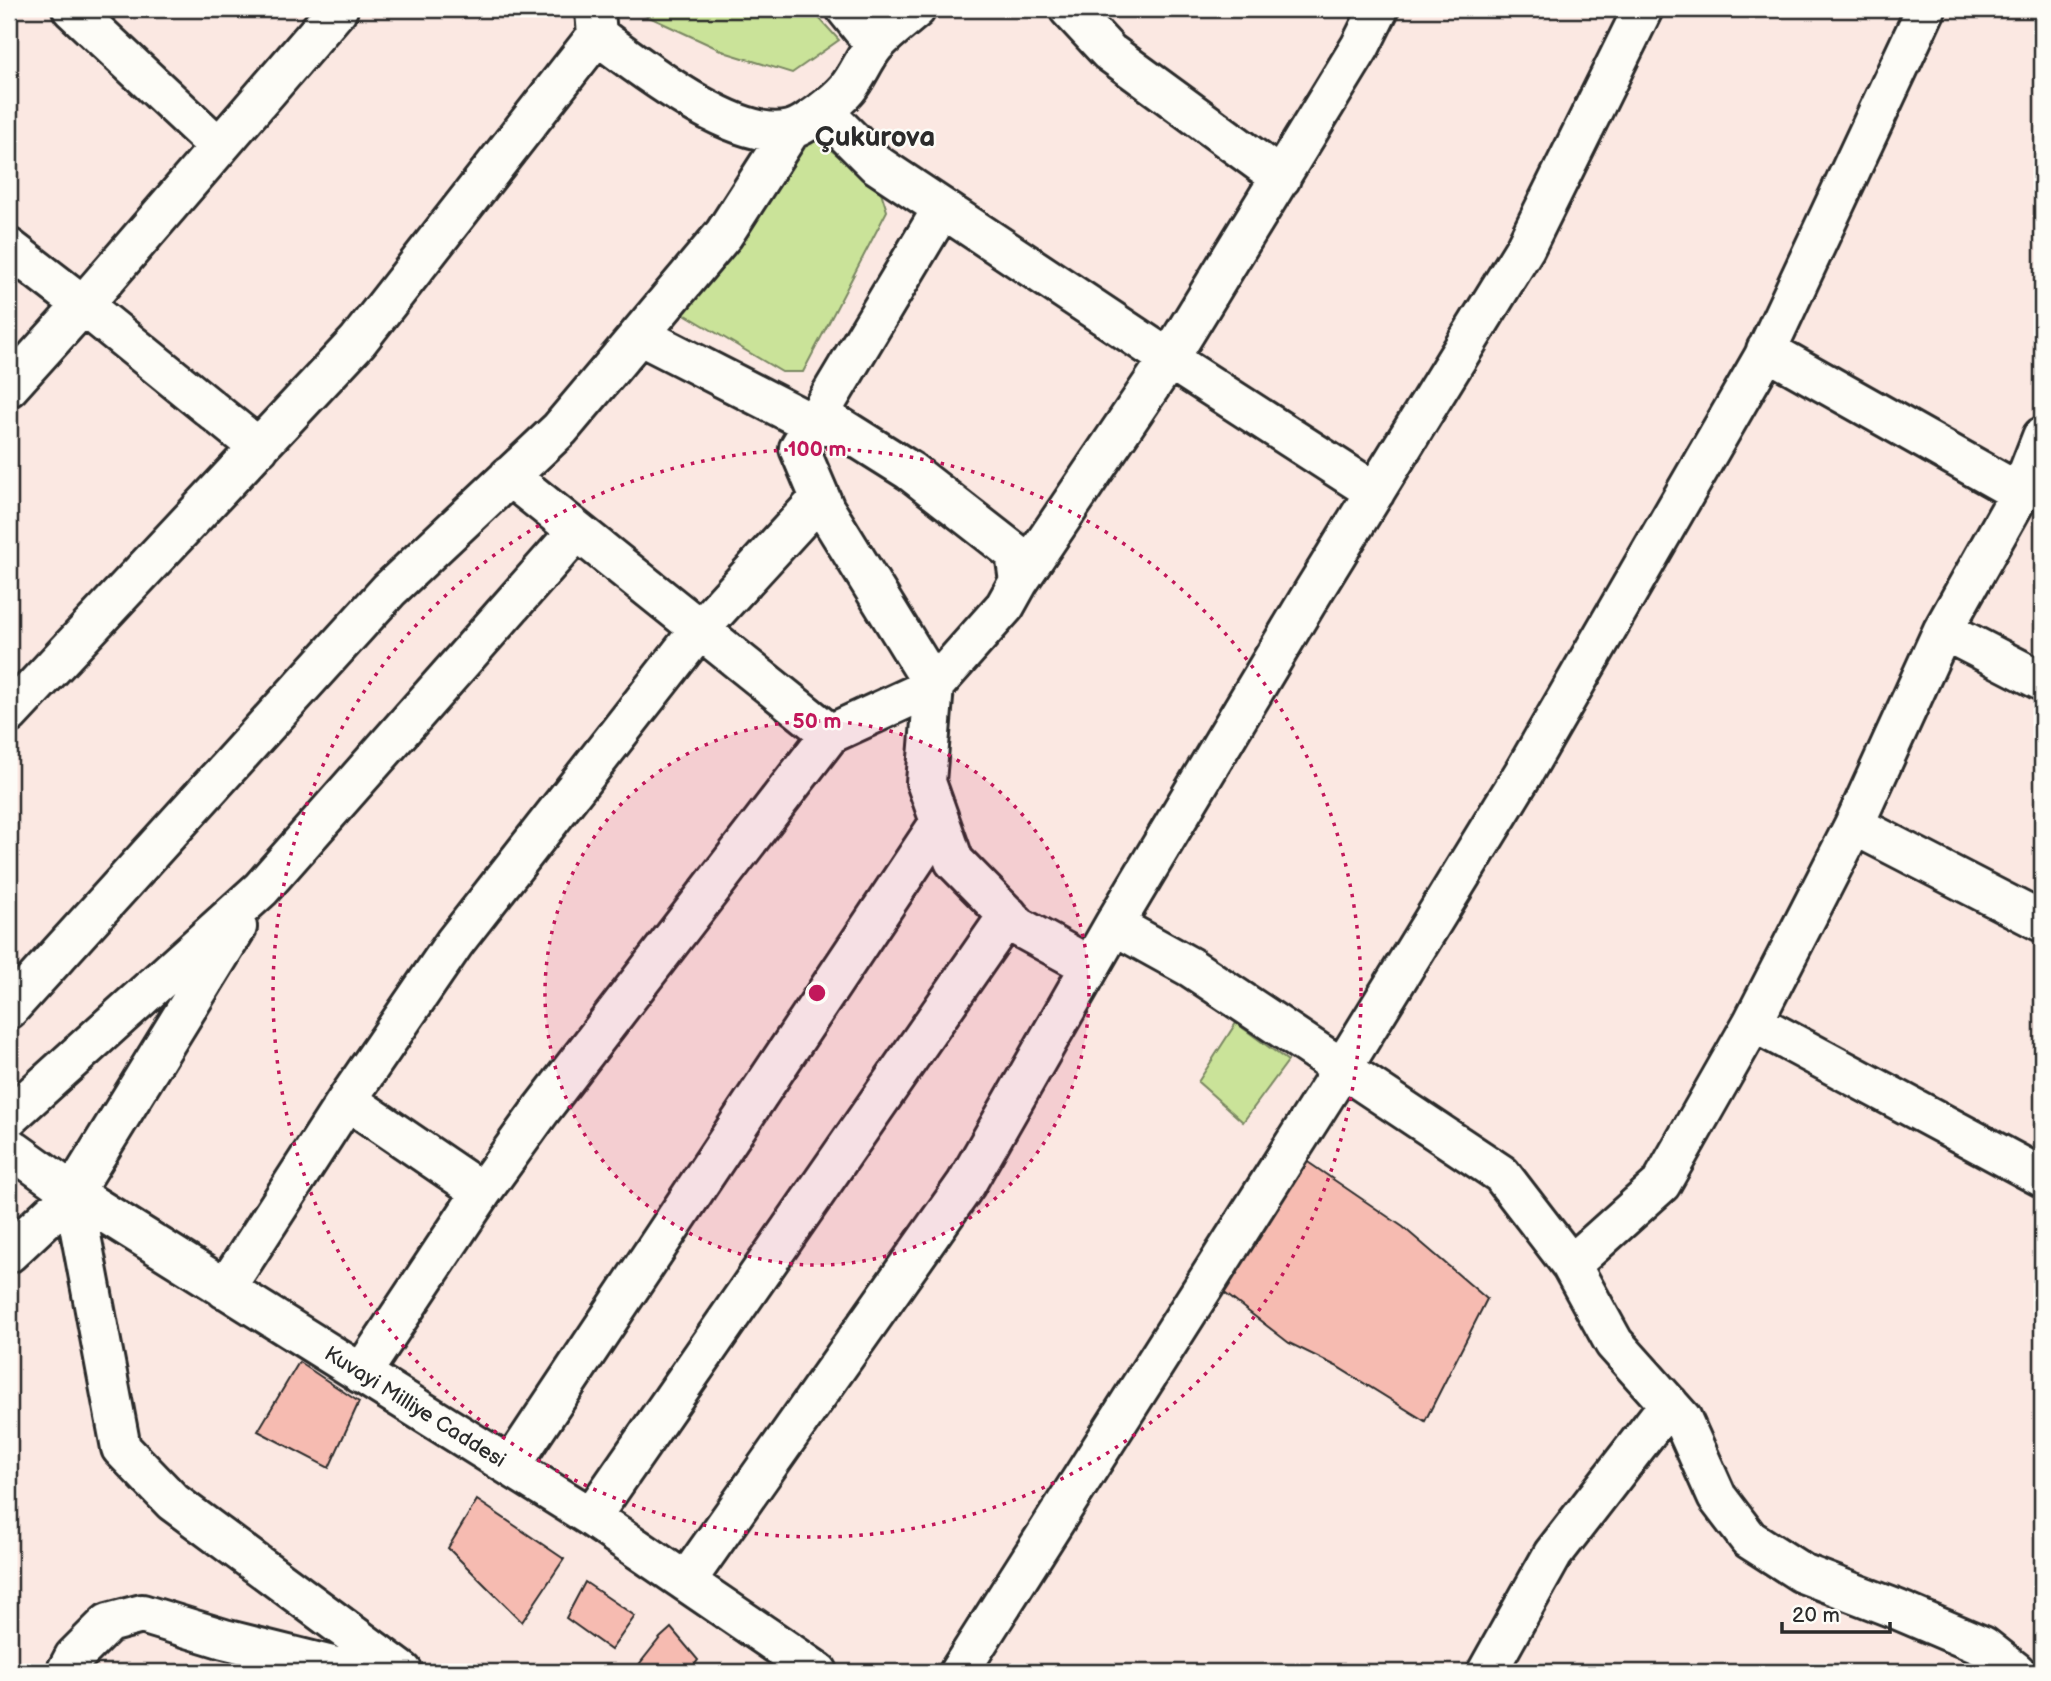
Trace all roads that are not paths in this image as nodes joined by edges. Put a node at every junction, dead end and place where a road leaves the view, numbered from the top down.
1 (72, 9) edge
2 (338, 9) edge
3 (846, 9) edge
4 (916, 9) edge
5 (1069, 9) edge
6 (1379, 9) edge
7 (1643, 9) edge
8 (1926, 9) edge
9 (596, 22) edge
10 (875, 45) junction
11 (807, 121) junction
12 (219, 147) junction
13 (1280, 178) junction
14 (942, 209) junction
15 (9, 248) edge
16 (83, 305) junction
17 (639, 335) junction
18 (1766, 350) junction
19 (1169, 359) junction
20 (9, 387) edge
21 (813, 424) junction
22 (259, 448) junction
23 (2034, 469) edge
24 (509, 476) junction
25 (1375, 492) junction
26 (820, 498) junction
27 (577, 531) junction
28 (1019, 581) junction
29 (700, 629) junction
30 (1943, 630) junction
31 (2042, 681) edge
32 (934, 686) junction
33 (9, 714) edge
34 (830, 734) junction
35 (940, 822) junction
36 (1854, 825) junction
37 (261, 889) junction
38 (1007, 915) junction
39 (2042, 922) edge
40 (1114, 925) junction
41 (1090, 967) junction
42 (9, 1009) edge
43 (1753, 1023) junction
44 (1342, 1069) junction
45 (347, 1100) junction
46 (9, 1117) edge
47 (9, 1146) edge
48 (2042, 1177) edge
49 (482, 1192) junction
50 (73, 1194) junction
51 (9, 1253) edge
52 (1571, 1265) junction
53 (226, 1289) junction
54 (361, 1374) junction
55 (1669, 1404) junction
56 (511, 1465) junction
57 (592, 1517) junction
58 (687, 1580) junction
59 (66, 1672) edge
60 (356, 1672) edge
61 (404, 1672) edge
62 (818, 1672) edge
63 (959, 1672) edge
64 (1487, 1672) edge
65 (2016, 1672) edge

1 - 12 street
2 - 12 street
3 - 10 street
4 - 10 street
5 - 13 street
6 - 13 street
7 - 25 street
8 - 18 street
9 - 11 street
9 - 22 street
10 - 11 street
11 - 14 street
11 - 17 street
12 - 16 street
13 - 19 street
14 - 19 street
14 - 21 street
15 - 16 street
16 - 20 street
16 - 22 street
17 - 21 street
17 - 24 street
18 - 23 street
18 - 44 street
19 - 25 street
19 - 28 street
21 - 26 street
21 - 28 street
22 - 33 street
23 - 30 street
24 - 27 street
24 - 42 street
25 - 40 street
26 - 29 street
26 - 32 street
27 - 29 street
27 - 37 street
28 - 32 street
29 - 34 street
29 - 45 street
30 - 31 street
30 - 36 street
32 - 34 street
32 - 35 street
34 - 49 street
35 - 38 street
35 - 56 street
36 - 39 street
36 - 43 street
37 - 46 street
37 - 50 street
38 - 41 street
38 - 57 street
40 - 41 street
40 - 44 street
41 - 58 street
43 - 48 street
43 - 52 street
44 - 52 street
44 - 63 street
45 - 49 street
45 - 53 street
47 - 50 street, Kuvayi Milliye Caddesi
49 - 54 street
50 - 51 street
50 - 53 street, Kuvayi Milliye Caddesi
50 - 61 street
52 - 55 street
53 - 54 street, Kuvayi Milliye Caddesi
54 - 56 street, Kuvayi Milliye Caddesi
55 - 64 street
55 - 65 street
56 - 57 street, Kuvayi Milliye Caddesi
57 - 58 street, Kuvayi Milliye Caddesi
58 - 62 street, Kuvayi Milliye Caddesi
59 - 60 street

